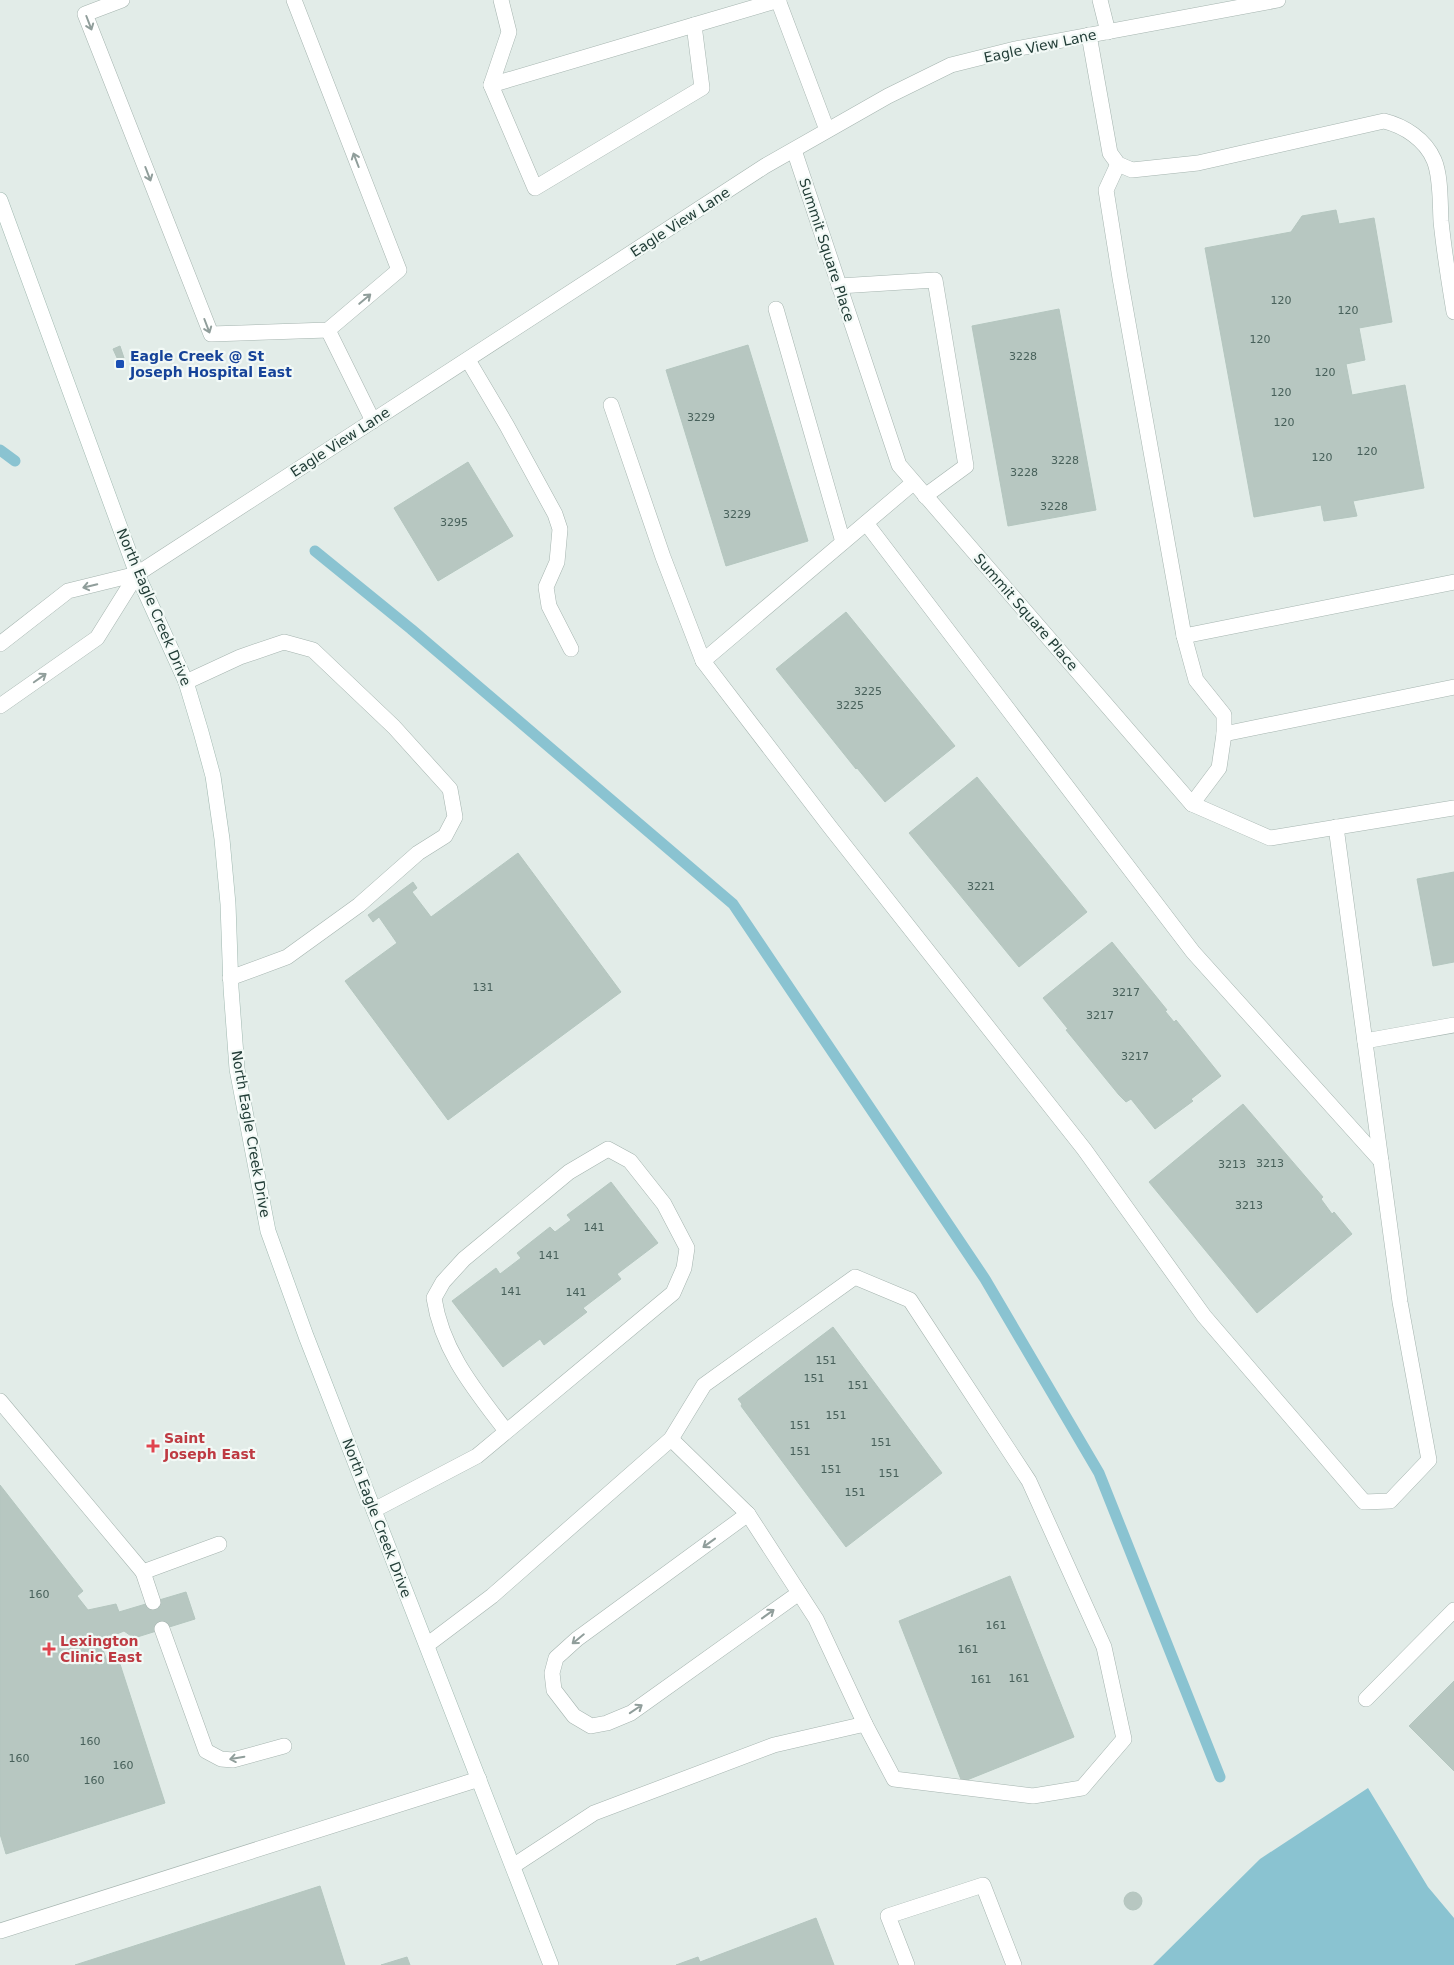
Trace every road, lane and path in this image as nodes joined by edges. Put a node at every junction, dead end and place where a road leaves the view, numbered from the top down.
1 (122, 0) edge
2 (294, 0) edge
3 (501, 0) edge
4 (778, 0) edge
5 (1100, 0) edge
6 (1269, 1) edge
7 (694, 25) junction
8 (1108, 32) junction
9 (1089, 35) junction
10 (491, 85) junction
11 (828, 130) junction
12 (794, 150) junction
13 (1118, 164) junction
14 (0, 200) edge
15 (839, 286) junction
16 (776, 308) dead end
17 (1454, 312) edge
18 (328, 330) junction
19 (468, 360) junction
20 (611, 405) dead end
21 (373, 421) junction
22 (914, 482) junction
23 (925, 496) junction
24 (866, 523) junction
25 (843, 542) junction
26 (137, 574) junction
27 (1454, 582) edge
28 (1184, 636) junction
29 (0, 644) edge
30 (571, 649) dead end
31 (703, 660) junction
32 (186, 682) junction
33 (1454, 688) edge
34 (0, 706) edge
35 (1224, 734) junction
36 (1192, 804) junction
37 (1454, 808) edge
38 (1336, 827) junction
39 (230, 978) junction
40 (1454, 1025) edge
41 (1365, 1041) junction
42 (1381, 1162) junction
43 (0, 1401) edge
44 (506, 1431) junction
45 (671, 1439) junction
46 (374, 1510) junction
47 (748, 1514) junction
48 (219, 1544) dead end
49 (143, 1572) junction
50 (799, 1592) junction
51 (153, 1602) dead end
52 (1454, 1610) edge
53 (162, 1629) dead end
54 (426, 1645) junction
55 (1366, 1699) dead end
56 (865, 1724) junction
57 (284, 1746) dead end
58 (479, 1779) junction
59 (513, 1866) junction
60 (0, 1930) edge
61 (551, 1965) edge
62 (906, 1965) edge
63 (1014, 1965) edge

1 -> 18 street
18 -> 2 street
3 - 10 street
4 - 7 street
4 - 11 street
5 - 8 street
6 - 8 street, Eagle View Lane
7 - 10 street
7 - 10 street
8 - 9 street, Eagle View Lane
9 - 11 street, Eagle View Lane
9 - 13 street
11 - 12 street, Eagle View Lane
12 - 15 street, Summit Square Place
12 - 19 street, Eagle View Lane
13 - 17 street
13 - 28 street
14 - 26 street, North Eagle Creek Drive
15 - 22 street, Summit Square Place
15 - 23 street
16 - 25 street
18 - 21 street
19 - 21 street, Eagle View Lane
19 - 30 street
20 - 31 street
21 - 26 street, Eagle View Lane
22 - 23 street, Summit Square Place
22 - 24 street
23 - 36 street, Summit Square Place
24 - 25 street
24 - 42 street
25 - 31 street
26 -> 29 street
26 - 32 street, North Eagle Creek Drive
34 -> 26 street
27 - 28 street
28 - 35 street
31 - 42 street
32 - 39 street, North Eagle Creek Drive
32 - 39 street
33 - 35 street
35 - 36 street
36 - 38 street, Summit Square Place
37 - 38 street, Summit Square Place
38 - 41 street
39 - 46 street, North Eagle Creek Drive
40 - 41 street
41 - 42 street
43 - 49 street
44 - 44 street
44 - 46 street
45 - 47 street
45 - 54 street
45 - 56 street
46 - 54 street, North Eagle Creek Drive
47 - 50 street
47 -> 50 street
48 - 49 street
49 - 51 street
50 - 56 street
52 - 55 street
57 -> 53 street
54 - 58 street, North Eagle Creek Drive
56 - 59 street
58 - 59 street, North Eagle Creek Drive
58 - 60 street
59 - 61 street, North Eagle Creek Drive
62 - 63 street

